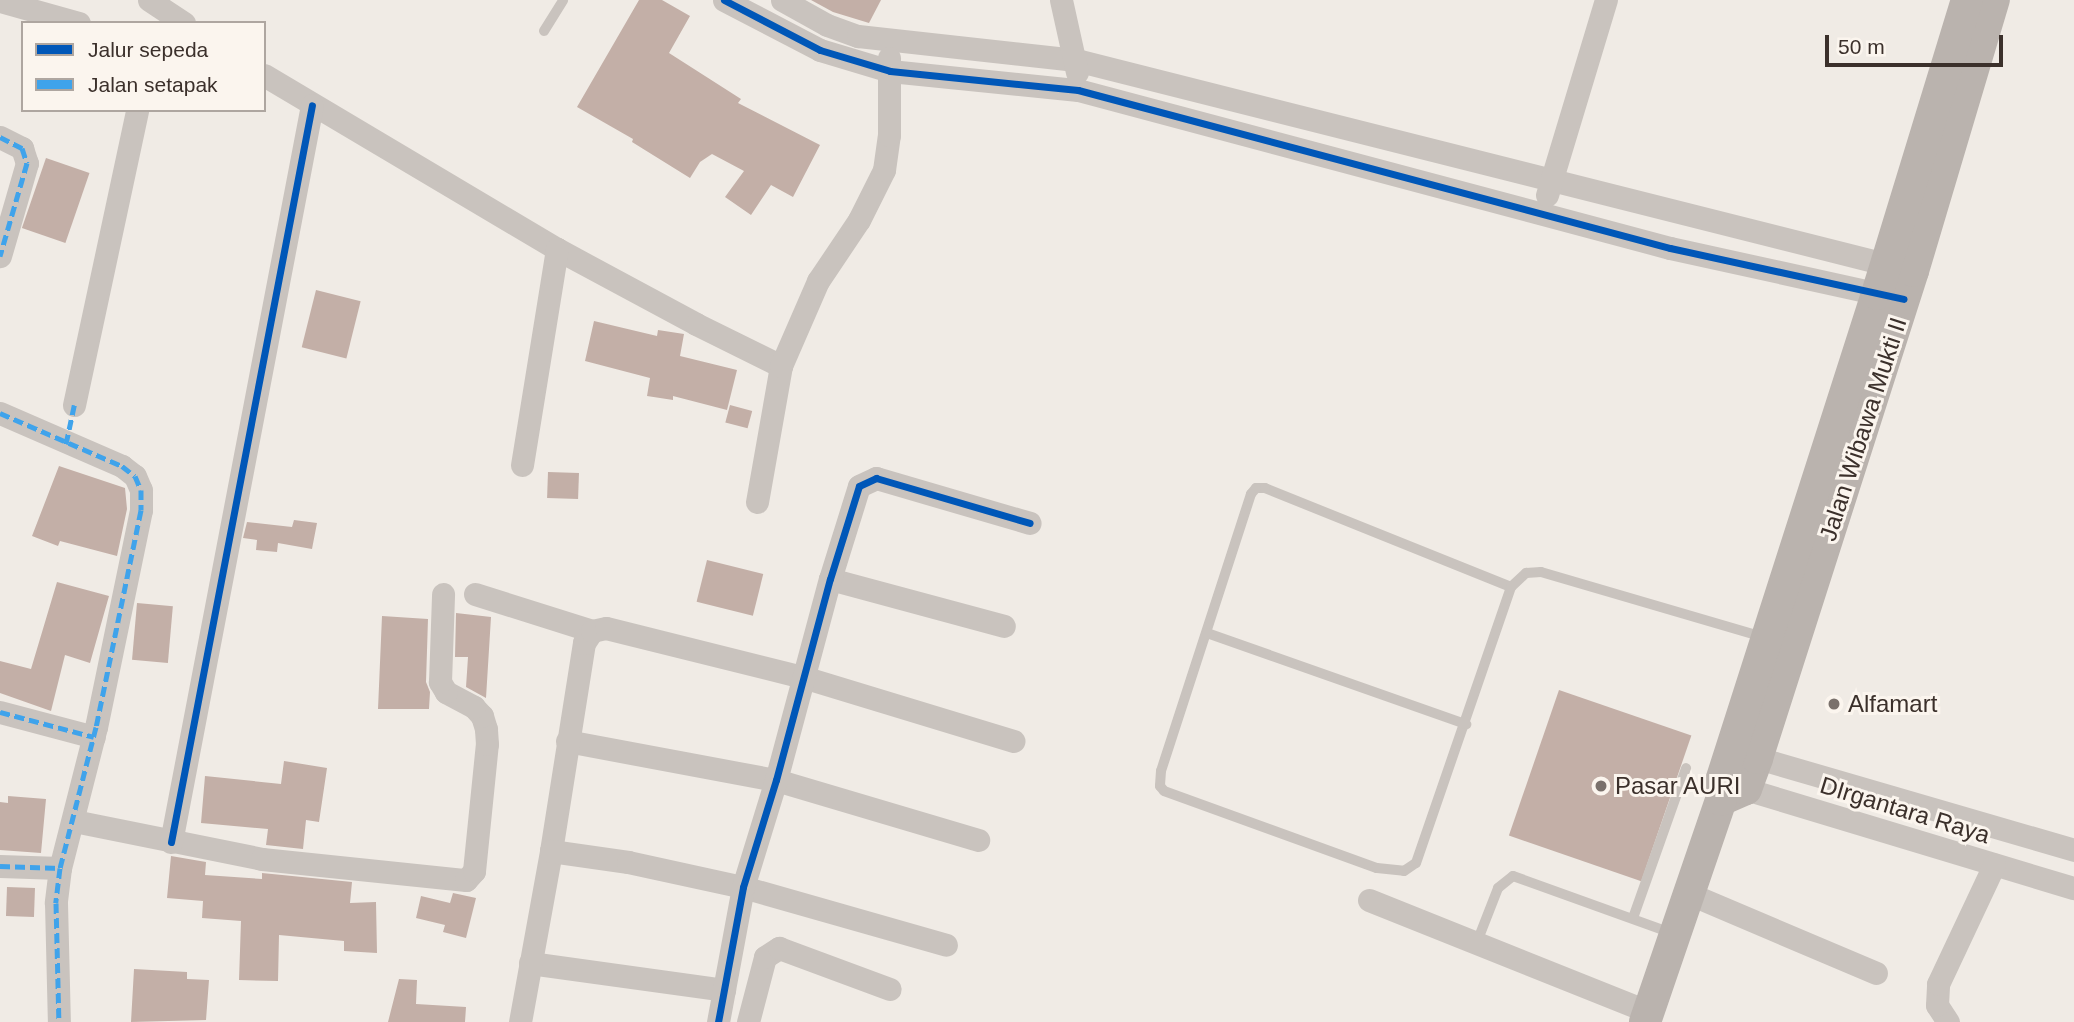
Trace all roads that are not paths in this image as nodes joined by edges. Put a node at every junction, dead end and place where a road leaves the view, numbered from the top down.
1 (149, 0) edge
2 (563, 0) edge
3 (724, 0) edge
4 (782, 0) edge
5 (1061, 0) edge
6 (1606, 0) edge
7 (1967, 0) edge
8 (1994, 0) edge
9 (0, 1) edge
10 (72, 21) edge
11 (181, 21) edge
12 (544, 31) dead end
13 (887, 41) junction
14 (1076, 60) junction
15 (890, 71) junction
16 (266, 76) edge
17 (1078, 90) junction
18 (312, 106) junction
19 (137, 112) edge
20 (0, 137) edge
21 (1551, 182) junction
22 (1542, 212) junction
23 (557, 249) junction
24 (0, 256) edge
25 (1895, 282) junction
26 (781, 366) junction
27 (74, 405) dead end
28 (0, 413) edge
29 (522, 466) dead end
30 (757, 502) dead end
31 (1030, 523) dead end
32 (830, 579) junction
33 (1511, 587) junction
34 (443, 594) dead end
35 (475, 594) dead end
36 (1004, 626) dead end
37 (592, 631) junction
38 (1207, 633) junction
39 (1780, 644) junction
40 (803, 677) junction
41 (0, 712) edge
42 (1466, 724) junction
43 (94, 737) junction
44 (567, 741) junction
45 (1013, 741) dead end
46 (1744, 754) junction
47 (1686, 768) dead end
48 (776, 780) junction
49 (1729, 790) junction
50 (1885, 797) junction
51 (74, 821) junction
52 (1874, 829) junction
53 (978, 840) dead end
54 (171, 842) junction
55 (2074, 850) edge
56 (551, 851) junction
57 (1994, 865) junction
58 (0, 866) edge
59 (60, 868) junction
60 (743, 887) junction
61 (2074, 888) edge
62 (1690, 894) junction
63 (1369, 900) dead end
64 (1633, 918) junction
65 (1677, 935) junction
66 (1477, 942) junction
67 (946, 945) dead end
68 (530, 963) junction
69 (1876, 973) dead end
70 (890, 989) dead end
71 (724, 990) junction
72 (1647, 1017) edge
73 (59, 1022) edge
74 (520, 1022) edge
75 (718, 1022) edge
76 (748, 1022) edge
77 (1948, 1022) edge

1 - 11 street
2 - 12 lane
3 - 15 street
4 - 13 street
5 - 14 street
6 - 21 street
7 - 25 main road, Jalan Wibawa Mukti II
8 - 25 main road, Jalan Wibawa Mukti II
9 - 10 street
13 - 14 street
13 - 15 street
14 - 17 street
14 - 21 street
15 - 17 street
15 - 26 street
16 - 18 street
17 - 22 street
18 - 23 street
18 - 54 street
19 - 27 street
20 - 24 street
21 - 22 street
21 - 25 street
22 - 25 street
23 - 26 street
23 - 29 street
25 - 39 main road, Jalan Wibawa Mukti II
26 - 30 street
28 - 43 street
31 - 32 street
32 - 36 street
32 - 40 street
33 - 38 lane
33 - 39 lane
33 - 42 lane
34 - 54 street
35 - 37 street
37 - 40 street
37 - 44 street
38 - 42 lane
38 - 42 lane
39 - 46 main road, Jalan Wibawa Mukti II
40 - 45 street
40 - 48 street
41 - 43 street
43 - 51 street
44 - 48 street
44 - 56 street
46 - 49 main road, Jalan Wibawa Mukti II
46 - 50 street, DIrgantara Raya
47 - 64 lane
48 - 53 street
48 - 60 street
49 - 52 street, DIrgantara Raya
49 - 62 main road, Jalan Wibawa Mukti II
50 - 52 street
50 - 55 street, DIrgantara Raya
51 - 54 street
51 - 59 street
52 - 57 street, DIrgantara Raya
56 - 60 street
56 - 68 street
57 - 61 street, DIrgantara Raya
57 - 77 street
58 - 59 street
59 - 73 street
60 - 67 street
60 - 71 street
62 - 65 main road, Jalan Wibawa Mukti II
62 - 69 street
63 - 66 street
64 - 65 lane
64 - 66 lane
65 - 72 main road, Jalan Wibawa Mukti II
66 - 72 street
68 - 71 street
68 - 74 street
70 - 76 street
71 - 75 street

